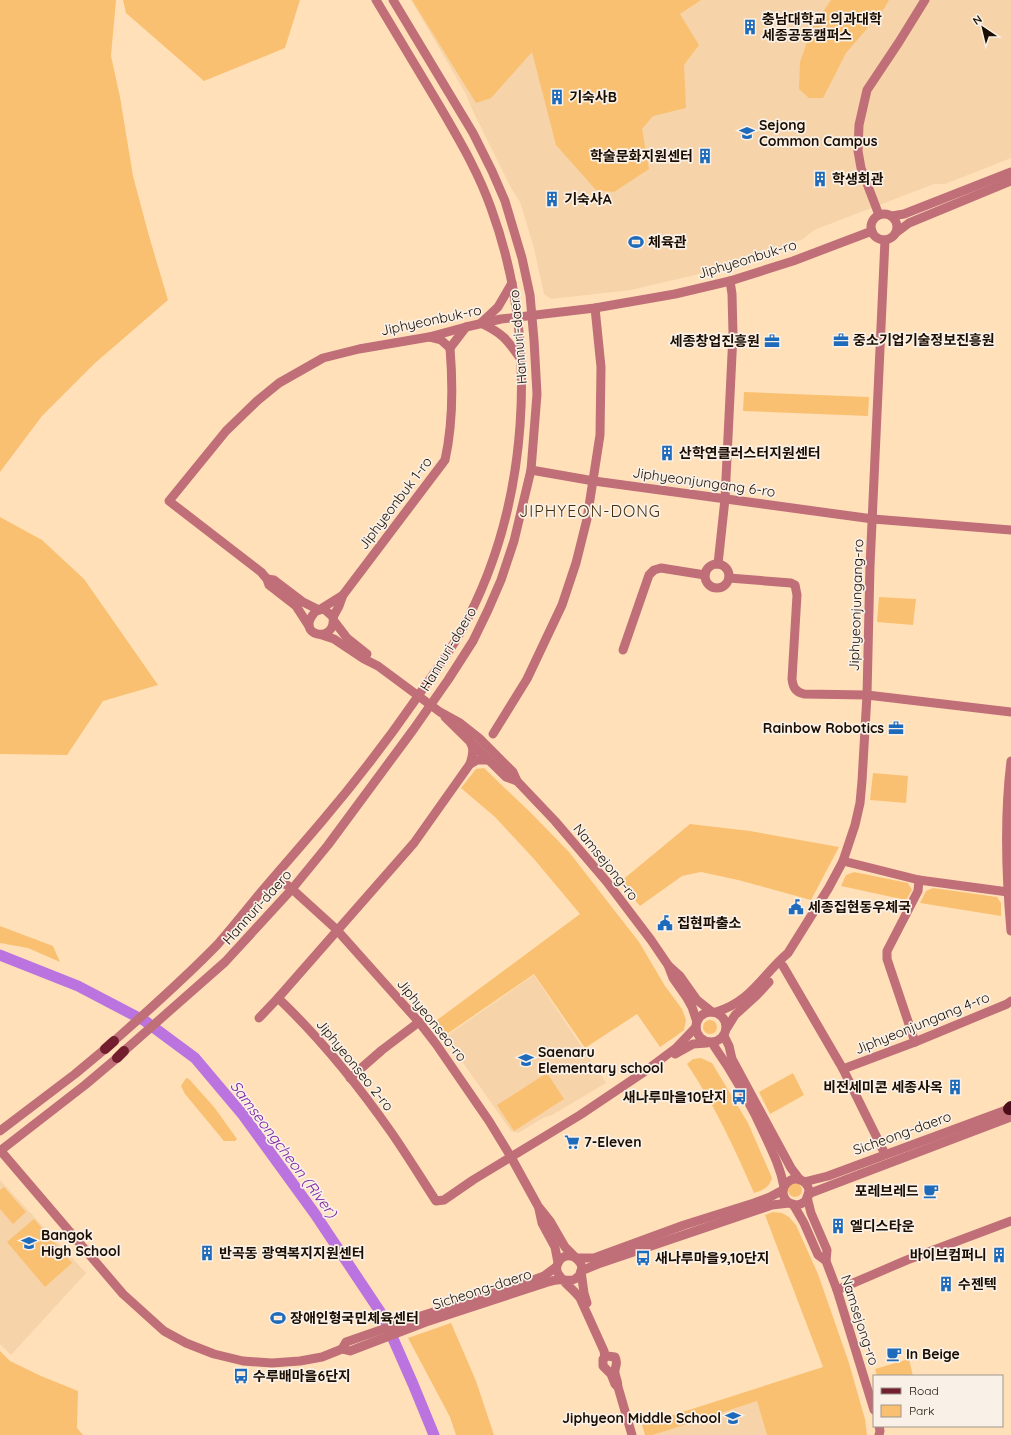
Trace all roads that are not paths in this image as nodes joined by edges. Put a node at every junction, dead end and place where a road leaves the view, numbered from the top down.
1 (376, 0) edge
2 (393, 0) edge
3 (925, 0) edge
4 (1011, 172) edge
5 (1011, 181) edge
6 (879, 215) junction
7 (892, 216) junction
8 (872, 231) junction
9 (897, 232) junction
10 (885, 240) junction
11 (730, 281) junction
12 (512, 283) junction
13 (595, 308) junction
14 (532, 316) junction
15 (517, 317) junction
16 (481, 323) junction
17 (466, 327) junction
18 (429, 337) junction
19 (450, 348) junction
20 (520, 358) junction
21 (531, 470) junction
22 (594, 481) junction
23 (725, 499) junction
24 (873, 519) junction
25 (1011, 530) edge
26 (718, 564) junction
27 (705, 575) junction
28 (729, 578) junction
29 (267, 579) junction
30 (343, 595) junction
31 (319, 610) junction
32 (334, 619) junction
33 (309, 626) junction
34 (322, 635) junction
35 (623, 650) dead end
36 (378, 666) junction
37 (867, 694) junction
38 (419, 695) junction
39 (430, 705) junction
40 (440, 712) junction
41 (1011, 712) edge
42 (493, 734) junction
43 (479, 738) junction
44 (469, 741) junction
45 (491, 750) junction
46 (488, 760) junction
47 (1011, 761) edge
48 (470, 764) junction
49 (517, 781) junction
50 (844, 861) junction
51 (272, 880) junction
52 (919, 880) junction
53 (292, 889) junction
54 (1008, 892) junction
55 (336, 930) junction
56 (1011, 931) edge
57 (788, 953) junction
58 (668, 965) junction
59 (783, 966) junction
60 (278, 998) junction
61 (1011, 1001) edge
62 (714, 1012) junction
63 (258, 1018) dead end
64 (419, 1022) junction
65 (696, 1024) junction
66 (726, 1032) junction
67 (114, 1041) joint
68 (915, 1042) junction
69 (710, 1043) junction
70 (105, 1050) joint
71 (843, 1069) junction
72 (644, 1072) junction
73 (350, 1078) junction
74 (1010, 1110) edge
75 (0, 1131) edge
76 (0, 1150) edge
77 (885, 1154) junction
78 (511, 1157) junction
79 (802, 1181) junction
80 (784, 1188) junction
81 (808, 1196) junction
82 (791, 1203) junction
83 (538, 1206) junction
84 (1011, 1221) edge
85 (575, 1257) junction
86 (826, 1261) junction
87 (557, 1265) junction
88 (581, 1271) junction
89 (563, 1279) junction
90 (837, 1290) junction
91 (425, 1319) junction
92 (608, 1356) junction
93 (873, 1407) edge
94 (632, 1435) edge

1 - 12 street, Hannuri-daero
2 - 14 street, Hannuri-daero
3 - 6 street
4 - 7 street
5 - 9 street
6 - 7 street
6 - 8 street
7 - 9 street
8 - 10 street
8 - 11 street, Jiphyeonbuk-ro
9 - 10 street
10 - 24 street, Jiphyeonjungang-ro
11 - 13 street, Jiphyeonbuk-ro
11 - 23 street
12 - 15 street, Hannuri-daero
12 - 16 street
13 - 14 street, Jiphyeonbuk-ro
13 - 22 street
14 - 15 street, Jiphyeonbuk-ro
14 - 21 street, Hannuri-daero
15 - 16 street, Jiphyeonbuk-ro
15 - 20 street, Hannuri-daero
16 - 17 street, Jiphyeonbuk-ro
16 - 20 street
17 - 18 street, Jiphyeonbuk-ro
17 - 19 street
18 - 19 street
18 - 29 street, Jiphyeonbuk-ro
19 - 30 street, Jiphyeonbuk 1-ro
20 - 38 street, Hannuri-daero
21 - 22 street, Jiphyeonjungang 6-ro
21 - 39 street, Hannuri-daero
22 - 23 street, Jiphyeonjungang 6-ro
22 - 42 street
23 - 24 street, Jiphyeonjungang 6-ro
23 - 26 street
24 - 25 street
24 - 37 street, Jiphyeonjungang-ro
26 - 27 street
26 - 28 street
27 - 28 street
27 - 35 street
28 - 37 street
29 - 31 street, Jiphyeonbuk-ro
29 - 33 street, Jiphyeonbuk-ro
30 - 31 street, Jiphyeonbuk 1-ro
30 - 32 street, Jiphyeonbuk 1-ro
31 - 32 street
31 - 33 street
32 - 34 street
32 - 36 street
33 - 34 street
34 - 36 street
36 - 38 street
37 - 41 street
37 - 50 street, Jiphyeonjungang-ro
38 - 39 street, Namsejong-ro
38 - 51 street, Hannuri-daero
39 - 40 street, Namsejong-ro
39 - 53 street, Hannuri-daero
40 - 43 street, Namsejong-ro
40 - 44 street, Namsejong-ro
42 - 43 street
42 - 45 street
43 - 45 street, Namsejong-ro
44 - 46 street, Namsejong-ro
44 - 48 street
45 - 49 street, Namsejong-ro
46 - 48 street
46 - 49 street, Namsejong-ro
47 - 54 street
48 - 55 street
49 - 58 street, Namsejong-ro
50 - 52 street
50 - 57 street, Jiphyeonjungang-ro
51 - 53 street, Jiphyeonseo-ro
51 - 67 street, Hannuri-daero
52 - 54 street
52 - 68 street
53 - 55 street, Jiphyeonseo-ro
53 - 76 street, Hannuri-daero
54 - 56 street
55 - 60 street
55 - 64 street, Jiphyeonseo-ro
57 - 59 street, Jiphyeonjungang-ro
57 - 62 street, Jiphyeonjungang-ro
58 - 62 street, Namsejong-ro
58 - 65 street, Namsejong-ro
59 - 66 street, Jiphyeonjungang-ro
59 - 71 street
60 - 63 street
60 - 73 street, Jiphyeonseo 2-ro
61 - 68 street, Jiphyeonjungang 4-ro
62 - 65 street
62 - 66 street
64 - 73 street
64 - 78 street, Jiphyeonseo-ro
65 - 69 street
65 - 72 street, Jiphyeonseo 2-ro
66 - 69 street
66 - 79 street
67 - 70 main road, Hannuri-daero
68 - 71 street, Jiphyeonjungang 4-ro
69 - 72 street, Jiphyeonseo 2-ro
69 - 80 street
70 - 75 street, Hannuri-daero
71 - 77 street
72 - 78 street, Jiphyeonseo 2-ro
73 - 78 street, Jiphyeonseo 2-ro
74 - 77 street, Sicheong-daero
74 - 81 street, Sicheong-daero
76 - 91 street, Sicheong-daero
77 - 79 street, Sicheong-daero
78 - 83 street, Jiphyeonseo-ro
79 - 80 street
79 - 81 street
80 - 82 street
80 - 85 street
81 - 82 street
81 - 86 street, Namsejong-ro
82 - 86 street, Namsejong-ro
82 - 88 street
83 - 85 street, Jiphyeonseo-ro
83 - 87 street, Jiphyeonseo-ro
84 - 90 street
85 - 87 street
85 - 88 street
86 - 90 street, Namsejong-ro
87 - 89 street
87 - 91 street, Sicheong-daero
88 - 89 street
88 - 92 street
89 - 91 street, Sicheong-daero
89 - 92 street
90 - 93 street, Namsejong-ro
92 - 94 street

